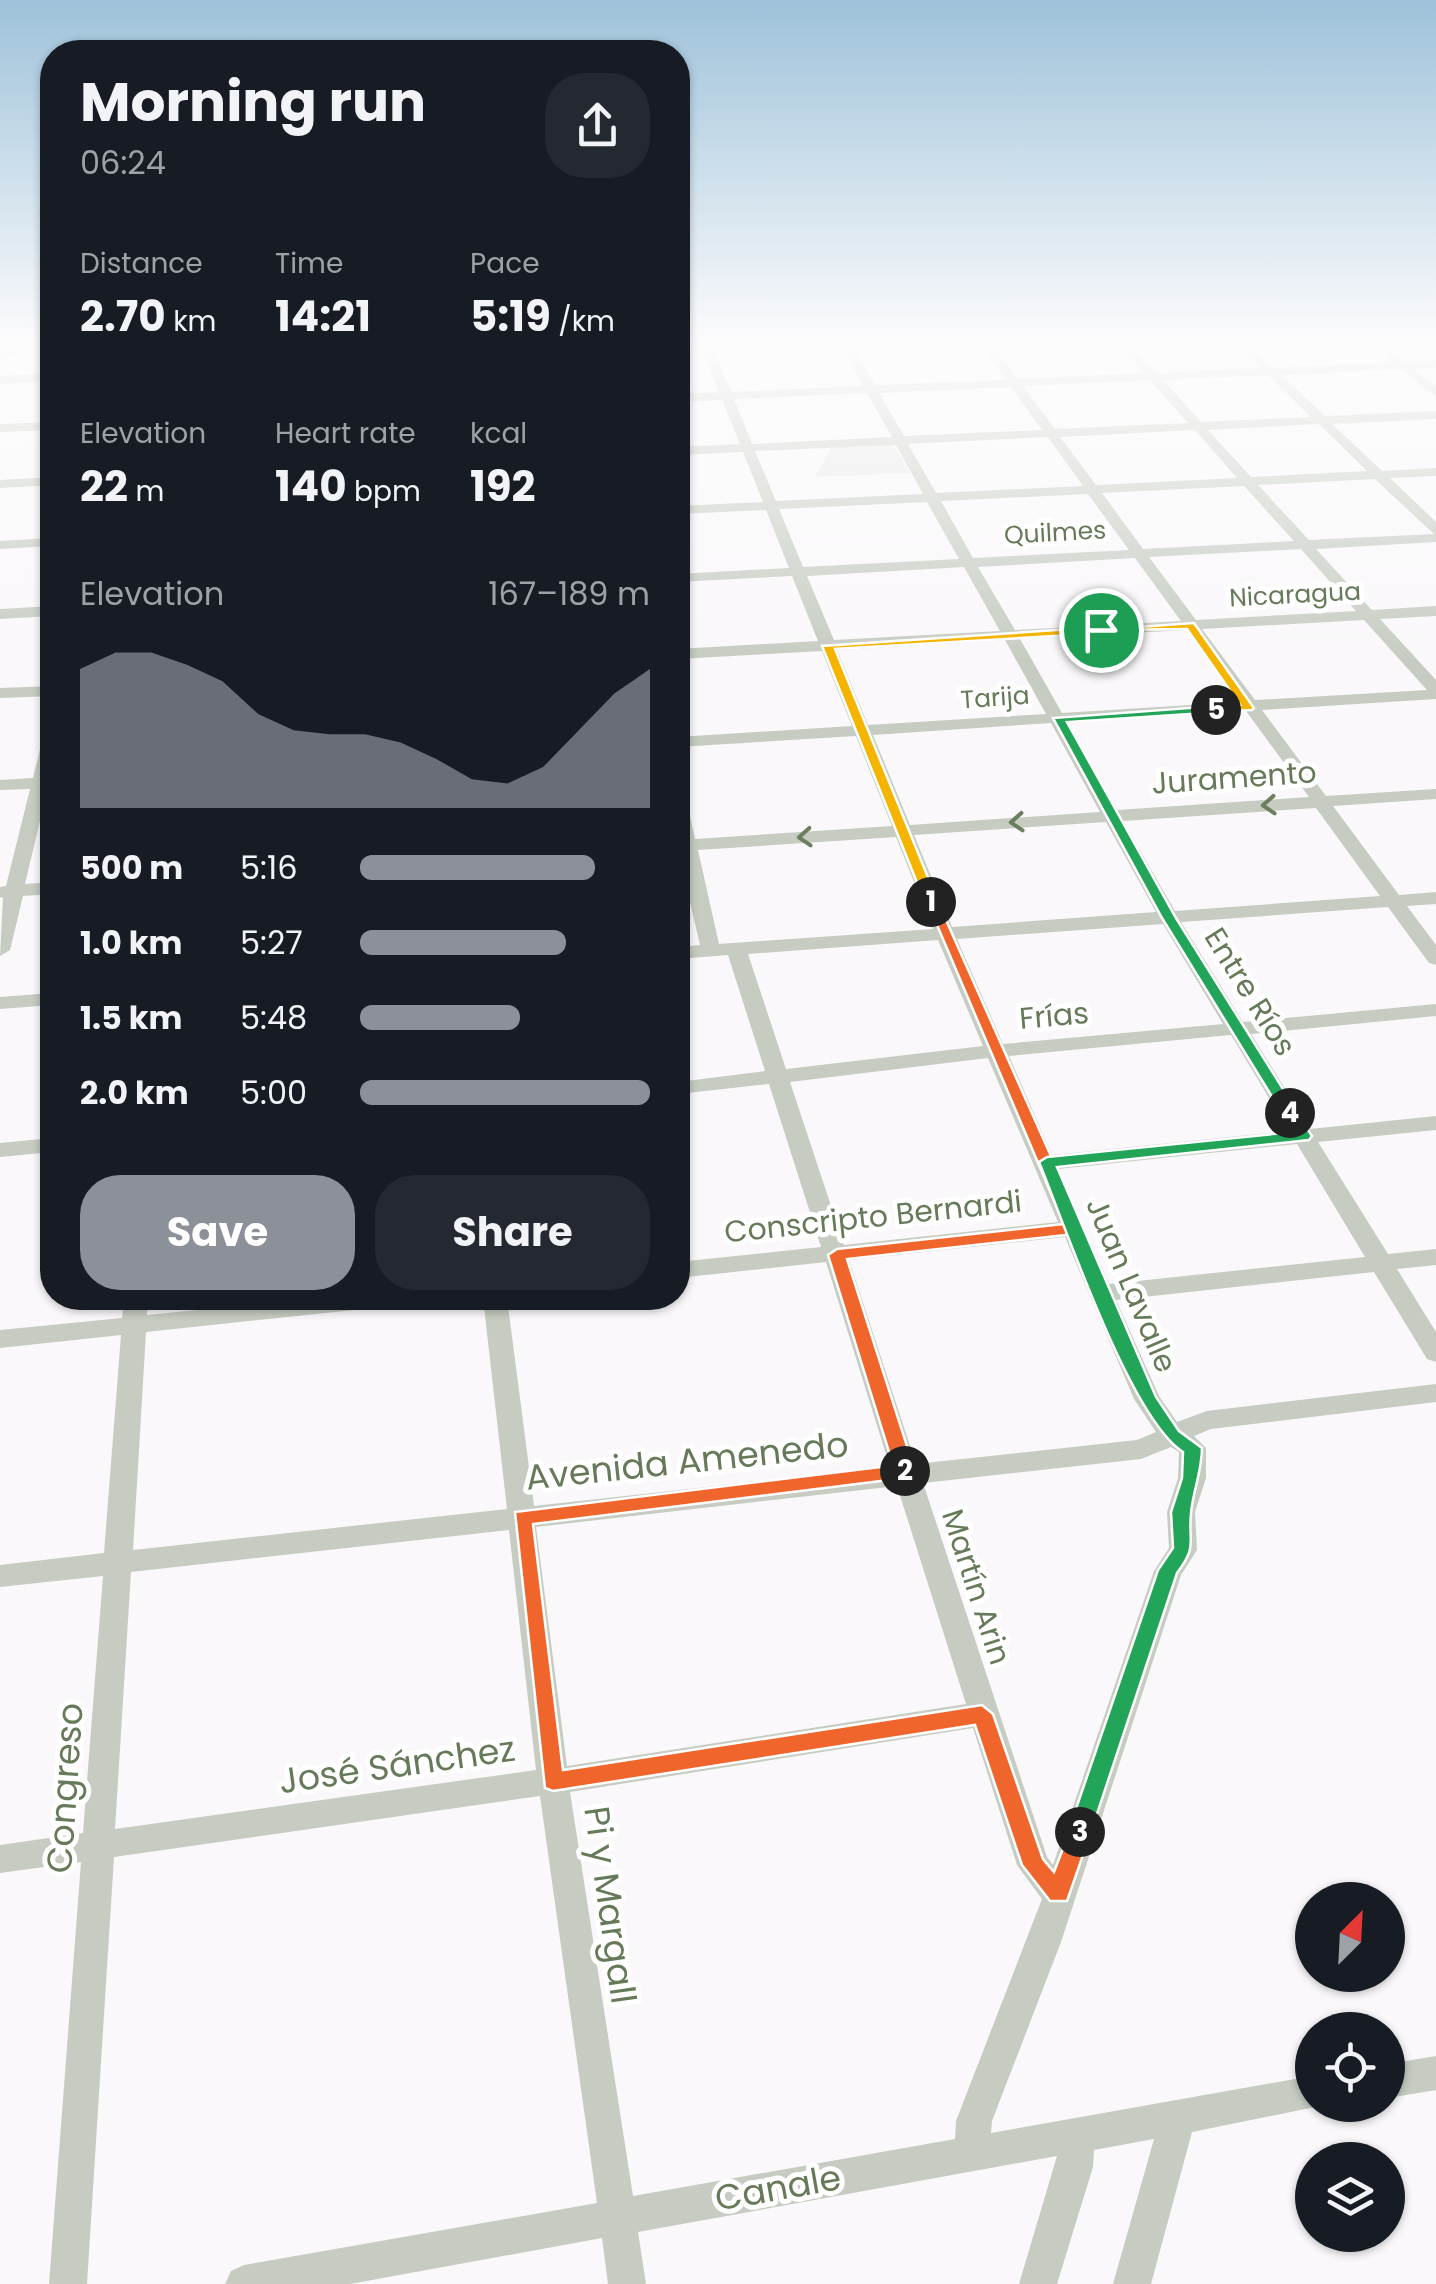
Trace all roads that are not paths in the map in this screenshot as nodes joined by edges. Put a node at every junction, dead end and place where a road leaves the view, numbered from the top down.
1 (748, 450) edge
2 (906, 450) edge
3 (1062, 450) edge
4 (1220, 450) edge
5 (1354, 450) edge
6 (1436, 472) edge
7 (1381, 475) junction
8 (40, 482) edge
9 (1248, 482) junction
10 (0, 484) edge
11 (1092, 490) junction
12 (933, 497) junction
13 (772, 506) junction
14 (690, 509) edge
15 (1436, 530) edge
16 (1436, 538) edge
17 (40, 543) edge
18 (1304, 544) junction
19 (0, 545) edge
20 (1139, 553) junction
21 (972, 562) junction
22 (798, 571) junction
23 (690, 577) edge
24 (1436, 611) edge
25 (40, 612) edge
26 (0, 614) edge
27 (1366, 615) junction
28 (1190, 625) junction
29 (1012, 635) junction
30 (828, 646) junction
31 (690, 653) edge
32 (40, 691) edge
33 (1436, 692) edge
34 (0, 694) edge
35 (1248, 708) junction
36 (1059, 718) junction
37 (864, 731) junction
38 (690, 741) edge
39 (40, 782) edge
40 (0, 785) edge
41 (1436, 794) edge
42 (40, 801) edge
43 (1318, 802) junction
44 (1114, 816) junction
45 (902, 830) junction
46 (690, 845) edge
47 (690, 864) edge
48 (40, 889) edge
49 (7, 891) edge
50 (1436, 898) edge
51 (1393, 902) junction
52 (1169, 918) junction
53 (944, 934) junction
54 (0, 950) edge
55 (723, 950) junction
56 (690, 952) edge
57 (1436, 959) edge
58 (40, 1000) edge
59 (0, 1003) edge
60 (1436, 1010) edge
61 (1238, 1029) junction
62 (998, 1051) junction
63 (780, 1079) junction
64 (690, 1087) edge
65 (1436, 1124) edge
66 (1304, 1136) junction
67 (40, 1146) edge
68 (0, 1150) edge
69 (1047, 1162) junction
70 (1075, 1228) junction
71 (837, 1255) junction
72 (1436, 1257) edge
73 (1380, 1263) junction
74 (690, 1269) edge
75 (1103, 1293) junction
76 (496, 1310) edge
77 (135, 1311) edge
78 (0, 1339) edge
79 (1436, 1353) edge
80 (1436, 1393) edge
81 (1172, 1436) junction
82 (906, 1474) junction
83 (522, 1518) junction
84 (118, 1563) junction
85 (0, 1576) edge
86 (982, 1714) junction
87 (553, 1781) junction
88 (100, 1844) junction
89 (0, 1859) edge
90 (1058, 1894) junction
91 (1436, 2073) edge
92 (1405, 2078) edge
93 (1295, 2095) edge
94 (1180, 2114) junction
95 (1077, 2133) junction
96 (972, 2154) junction
97 (618, 2216) junction
98 (68, 2284) edge
99 (244, 2284) edge
100 (627, 2284) edge
101 (1038, 2284) edge
102 (1132, 2284) edge

1 - 13 street, Juan Lavalle
2 - 12 street, Entre Ríos
3 - 11 street
4 - 9 street
5 - 7 street
6 - 7 street
7 - 9 street
7 - 15 street
8 - 10 street
9 - 11 street
9 - 18 street
11 - 12 street
11 - 20 street
12 - 13 street
12 - 21 street, Entre Ríos
13 - 14 street
13 - 22 street, Juan Lavalle
16 - 18 street, Quilmes
17 - 19 street
18 - 20 street, Quilmes
18 - 27 street
20 - 21 street, Quilmes
20 - 28 street
21 - 22 street, Quilmes
21 - 29 street, Entre Ríos
22 - 23 street, Quilmes
22 - 30 street, Juan Lavalle
24 - 27 street, Nicaragua
25 - 26 street
27 - 28 street, Nicaragua
27 - 33 street
28 - 29 street, Nicaragua
28 - 35 street
29 - 30 street, Nicaragua
29 - 36 street, Entre Ríos
30 - 31 street, Nicaragua
30 - 37 street, Juan Lavalle
32 - 34 street
33 - 35 street, Tarija
35 - 36 street, Tarija
35 - 43 street
36 - 37 street, Tarija
36 - 44 street, Entre Ríos
37 - 38 street, Tarija
37 - 45 street, Juan Lavalle
39 - 40 street
41 - 43 street, Juramento
42 - 49 street
43 -> 44 street, Juramento
43 - 51 street
44 -> 45 street, Juramento
44 - 52 street, Entre Ríos
45 -> 46 street, Juramento
45 - 53 street, Juan Lavalle
47 - 55 street, Martín Arin
48 - 49 street
49 - 54 street
50 - 51 street
51 - 52 street
51 - 57 street
52 - 53 street
52 - 61 street, Entre Ríos
53 - 55 street
53 - 62 street, Juan Lavalle
55 - 56 street
55 - 63 street, Martín Arin
58 - 59 street
60 - 61 street, Frías
61 - 62 street, Frías
61 - 66 street, Entre Ríos
62 - 63 street, Frías
62 - 69 street, Juan Lavalle
63 - 64 street, Frías
63 - 71 street, Martín Arin
65 - 66 street, Conscripto Bernardi
66 - 69 street, Conscripto Bernardi
66 - 73 street, Entre Ríos
67 - 68 street
69 - 70 street, Juan Lavalle
70 - 71 street, Conscripto Bernardi
70 - 75 street, Juan Lavalle
71 - 74 street, Conscripto Bernardi
71 - 82 street, Martín Arin
72 - 73 street
73 - 75 street
73 - 79 street, Entre Ríos
75 - 81 street, Juan Lavalle
76 - 83 street, Pi y Margall
77 - 78 street
77 - 84 street, Congreso
80 - 81 street, Avenida Amenedo
81 - 82 street, Avenida Amenedo
81 - 90 street, Juan Lavalle
82 - 83 street, Avenida Amenedo
82 - 86 street, Martín Arin
83 - 84 street, Avenida Amenedo
83 - 87 street, Pi y Margall
84 - 85 street, Avenida Amenedo
84 - 88 street, Congreso
86 - 87 street, José Sánchez
86 - 90 street, Martín Arin
87 - 88 street, José Sánchez
87 - 97 street, Pi y Margall
88 - 89 street, José Sánchez
88 - 98 street, Congreso
90 - 96 street
91 - 92 street
93 - 94 street, Canale
94 - 95 street, Canale
94 - 102 street
95 - 96 street, Canale
95 - 101 street
96 - 97 street, Canale
97 - 99 street, Canale
97 - 100 street, Pi y Margall

